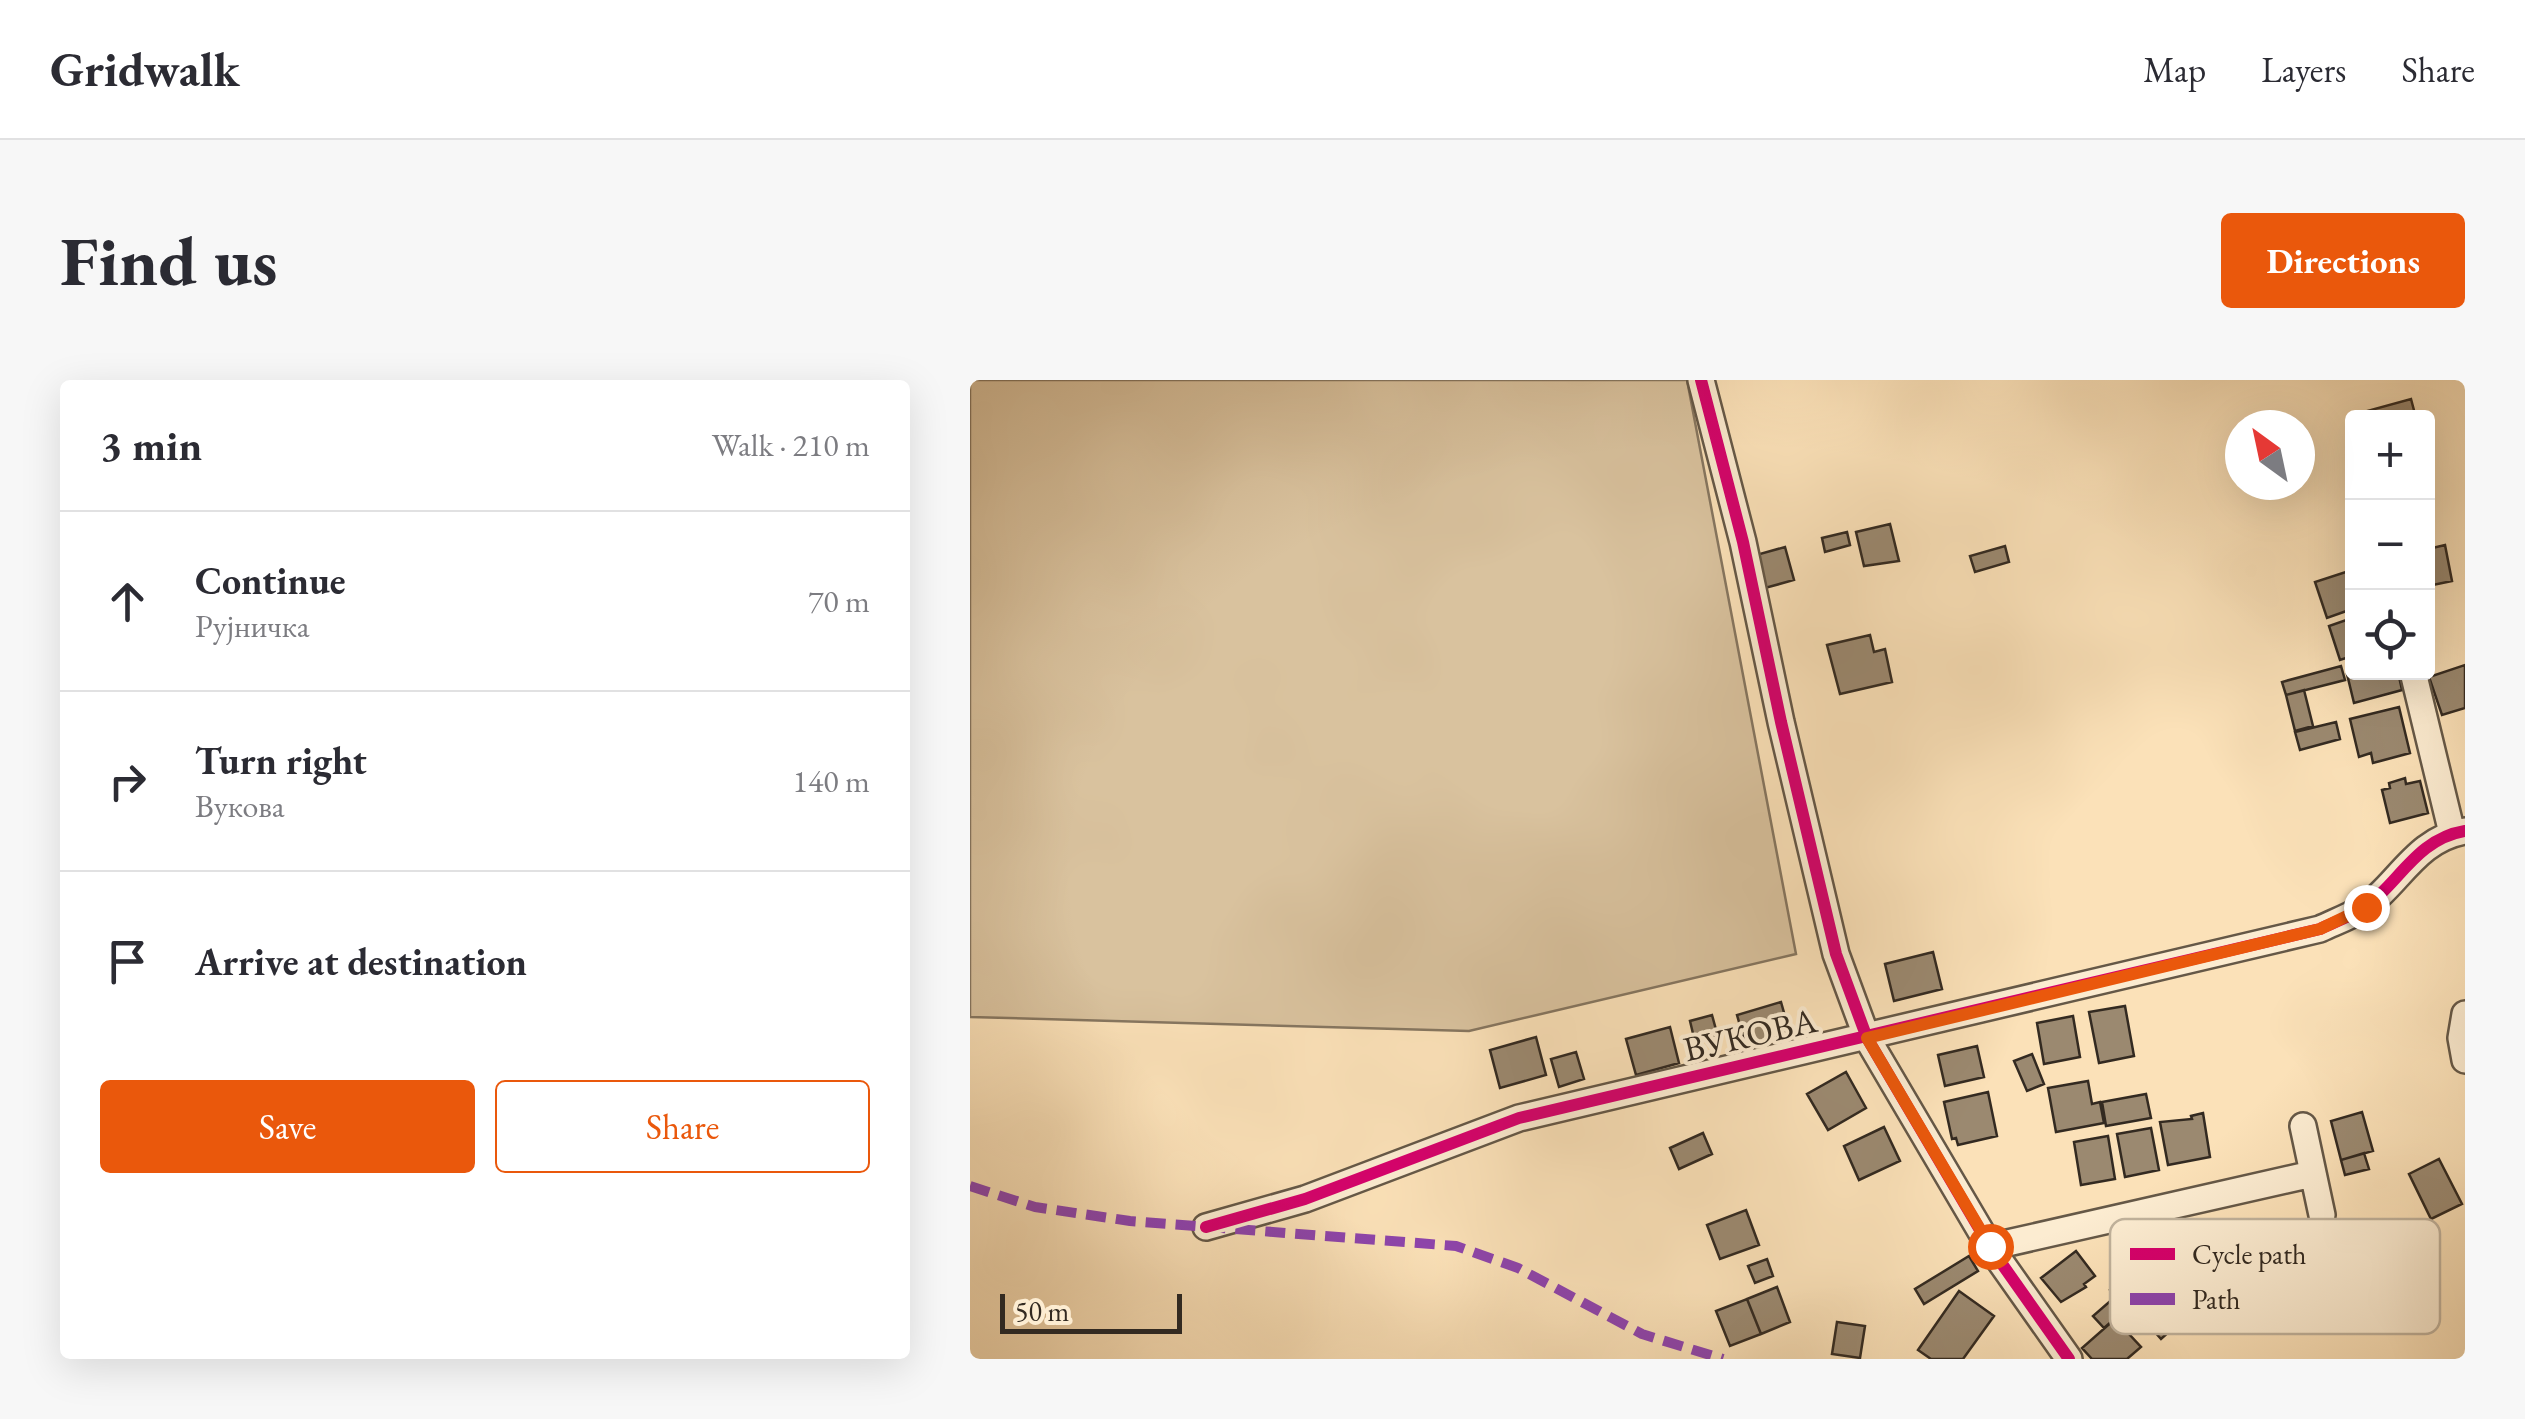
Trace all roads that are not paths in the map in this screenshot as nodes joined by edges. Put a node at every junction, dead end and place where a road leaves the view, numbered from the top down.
1 (1701, 380) edge
2 (2415, 680) edge
3 (2459, 832) edge
4 (2465, 1014) edge
5 (1867, 1038) junction
6 (2465, 1060) edge
7 (2304, 1126) dead end
8 (2312, 1174) junction
9 (2322, 1215) dead end
10 (2110, 1219) edge
11 (2111, 1219) edge
12 (1206, 1227) dead end
13 (1990, 1246) junction
14 (2069, 1359) edge

1 - 5 street
2 - 3 street
3 - 5 street, ВУКОВА
4 - 6 street
5 - 12 street, ВУКОВА
5 - 13 street
7 - 8 street
8 - 9 street
8 - 11 street
10 - 13 street
13 - 14 street

